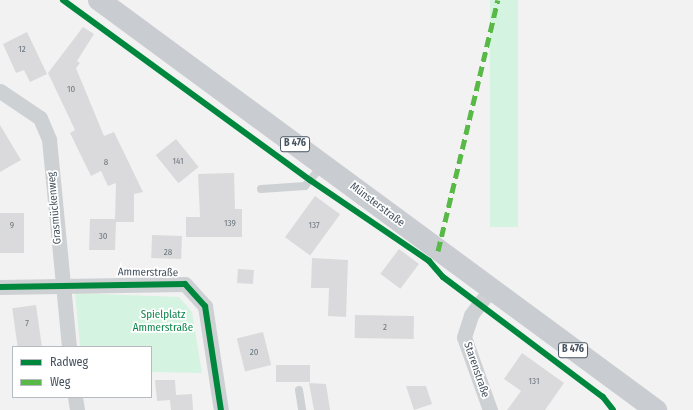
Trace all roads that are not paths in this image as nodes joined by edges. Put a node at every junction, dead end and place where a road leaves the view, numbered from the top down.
1 (99, 0) edge
2 (0, 91) edge
3 (323, 165) junction
4 (261, 189) dead end
5 (61, 284) junction
6 (0, 286) edge
7 (490, 290) junction
8 (69, 346) edge
9 (299, 390) dead end
10 (75, 398) edge
11 (77, 410) edge
12 (221, 410) edge
13 (302, 410) edge
14 (490, 410) edge
15 (656, 410) edge

1 - 3 main road, Münsterstraße / B 476
2 - 5 street, Grasmückenweg
3 - 4 lane
3 - 7 main road, Münsterstraße / B 476
5 - 6 street, Ammerstraße
5 - 8 street, Grasmückenweg
5 - 12 street, Ammerstraße
7 - 14 street, Starenstraße
7 - 15 main road, Münsterstraße / B 476
9 - 13 lane
10 - 11 street

